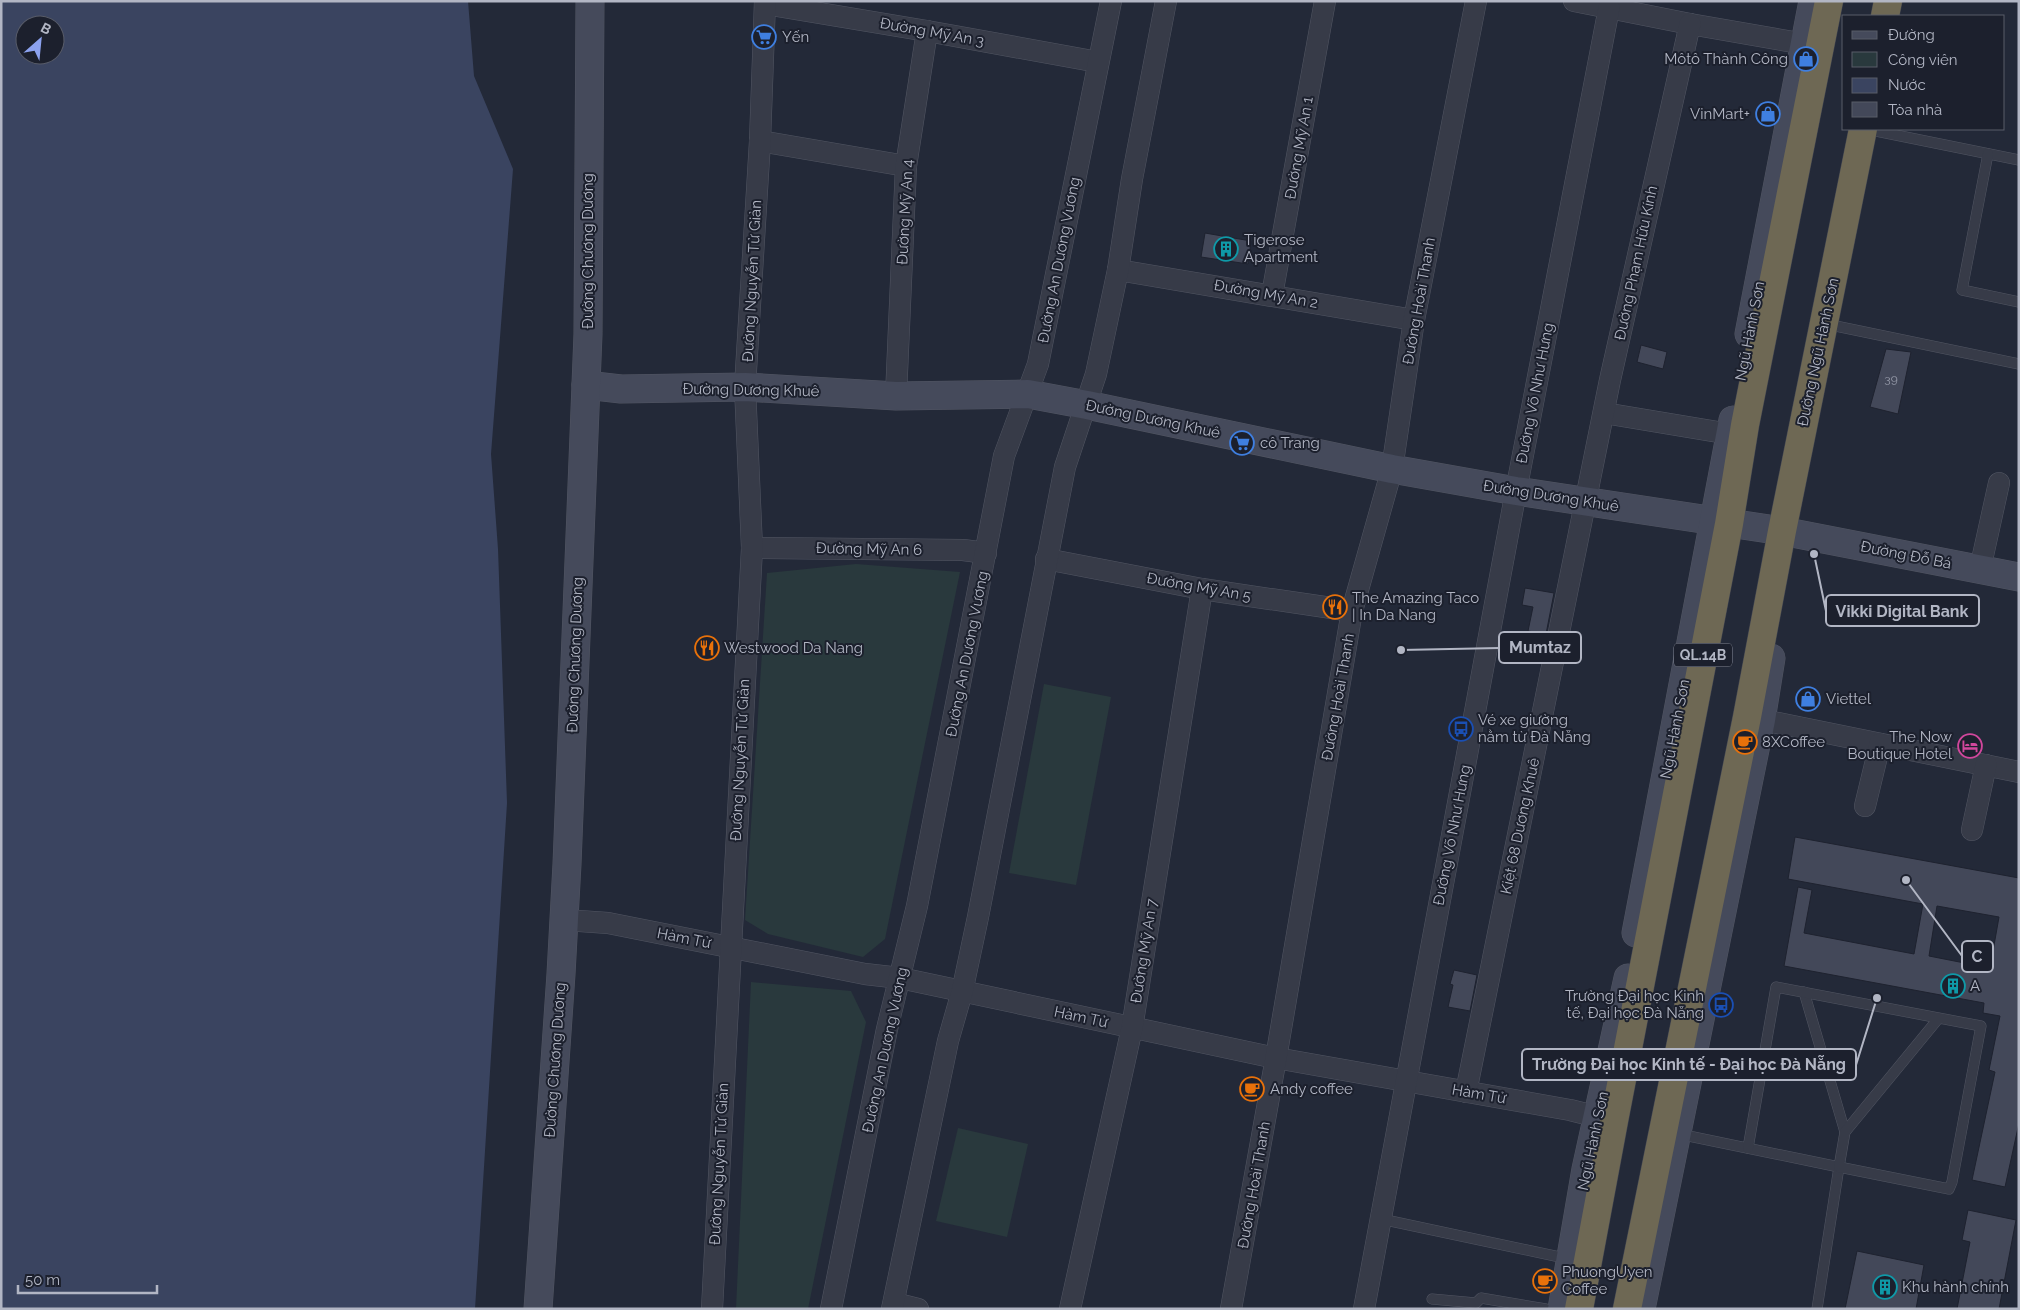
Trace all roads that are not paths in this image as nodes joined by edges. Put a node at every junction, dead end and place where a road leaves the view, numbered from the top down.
1 (590, 1) edge
2 (1111, 1) edge
3 (1166, 1) edge
4 (1325, 1) edge
5 (1476, 1) edge
6 (1574, 1) edge
7 (1813, 1) edge
8 (1829, 1) edge
9 (1888, 1) edge
10 (1902, 1) edge
11 (765, 3) edge
12 (1609, 8) junction
13 (1666, 10) edge
14 (1885, 15) edge
15 (1898, 15) edge
16 (1690, 24) junction
17 (927, 31) junction
18 (1805, 44) junction
19 (1098, 62) junction
20 (1870, 130) edge
21 (1875, 130) edge
22 (760, 141) junction
23 (1988, 154) junction
24 (2019, 160) edge
25 (906, 166) junction
26 (1118, 270) junction
27 (1272, 295) junction
28 (2019, 302) edge
29 (1414, 320) junction
30 (1830, 325) junction
31 (2019, 364) edge
32 (586, 385) junction
33 (745, 387) junction
34 (1028, 394) junction
35 (896, 396) junction
36 (1087, 405) junction
37 (1604, 413) junction
38 (1730, 434) junction
39 (1392, 469) junction
40 (1999, 483) dead end
41 (1516, 492) junction
42 (1586, 502) junction
43 (1721, 522) junction
44 (1787, 532) junction
45 (752, 548) junction
46 (986, 553) junction
47 (1046, 559) junction
48 (1980, 569) junction
49 (2019, 577) edge
50 (1202, 589) junction
51 (1352, 611) junction
52 (1754, 718) junction
53 (1880, 744) junction
54 (1986, 765) junction
55 (2019, 772) edge
56 (1865, 806) dead end
57 (1972, 830) dead end
58 (565, 920) junction
59 (730, 947) junction
60 (900, 978) junction
61 (962, 992) junction
62 (1804, 992) junction
63 (1938, 1019) junction
64 (1132, 1028) junction
65 (1276, 1058) junction
66 (1406, 1081) junction
67 (1466, 1092) junction
68 (1606, 1119) junction
69 (1845, 1132) junction
70 (1670, 1133) junction
71 (1748, 1148) junction
72 (1839, 1167) junction
73 (1381, 1219) junction
74 (1570, 1260) junction
75 (1432, 1299) dead end
76 (893, 1306) edge
77 (538, 1309) edge
78 (712, 1309) edge
79 (831, 1309) edge
80 (918, 1309) edge
81 (1070, 1309) edge
82 (1231, 1309) edge
83 (1364, 1309) edge
84 (1546, 1309) edge
85 (1562, 1309) edge
86 (1579, 1309) edge
87 (1627, 1309) edge
88 (1641, 1309) edge
89 (1817, 1309) edge

1 - 32 main road, Đường Chương Dương
2 - 19 street, Đường An Dương Vương
3 - 26 street
4 - 27 street, Đường Mỹ An 1
5 - 29 street, Đường Hoài Thanh
6 - 12 street
7 - 18 main road, Ngũ Hành Sơn
8 - 43 highway, Ngũ Hành Sơn / QL.14B
9 - 14 highway
10 - 15 main road
11 - 17 street, Đường Mỹ An 3
11 - 22 street, Đường Nguyễn Tử Giản
12 - 13 street
12 - 41 street, Đường Võ Như Hưng
13 - 16 street
16 - 18 street
16 - 37 street, Đường Phạm Hữu Kính
17 - 19 street, Đường Mỹ An 3
17 - 25 street, Đường Mỹ An 4
18 - 38 main road, Ngũ Hành Sơn
19 - 34 street, Đường An Dương Vương
20 - 30 highway, Đường Ngũ Hành Sơn
21 - 23 lane
22 - 25 street
22 - 33 street, Đường Nguyễn Tử Giản
23 - 24 lane
23 - 28 lane
25 - 35 street, Đường Mỹ An 4
26 - 27 street, Đường Mỹ An 2
26 - 36 street
27 - 29 street, Đường Mỹ An 2
29 - 39 street, Đường Hoài Thanh
30 - 31 lane
30 - 44 highway, Đường Ngũ Hành Sơn
32 - 33 main road, Đường Dương Khuê
32 - 58 main road, Đường Chương Dương
33 - 35 main road, Đường Dương Khuê
33 - 45 street, Đường Nguyễn Tử Giản
34 - 35 main road, Đường Dương Khuê
34 - 36 main road, Đường Dương Khuê
34 - 46 street, Đường An Dương Vương
36 - 39 main road, Đường Dương Khuê
36 - 47 street
37 - 38 street
37 - 42 street, Đường Phạm Hữu Kính
38 - 43 main road, Ngũ Hành Sơn
39 - 41 main road, Đường Dương Khuê
39 - 51 street, Đường Hoài Thanh
40 - 48 street
41 - 42 main road, Đường Dương Khuê
41 - 66 street, Đường Võ Như Hưng
42 - 43 main road, Đường Dương Khuê
42 - 67 street, Kiệt 68 Dương Khuê
43 - 44 main road, Đường Dương Khuê
43 - 68 highway, Ngũ Hành Sơn / QL.14B
44 - 48 main road, Đường Đỗ Bá
44 - 52 main road
44 - 52 highway, Đường Ngũ Hành Sơn
45 - 46 street, Đường Mỹ An 6
45 - 59 street, Đường Nguyễn Tử Giản
46 - 60 street, Đường An Dương Vương
47 - 50 street, Đường Mỹ An 5
47 - 61 street
48 - 49 main road, Đường Đỗ Bá
50 - 51 street, Đường Mỹ An 5
50 - 64 street, Đường Mỹ An 7
51 - 65 street, Đường Hoài Thanh
52 - 53 street
52 - 70 highway
53 - 54 street
53 - 56 street
54 - 55 street
54 - 57 street
58 - 59 street, Hàm Tử
58 - 77 main road, Đường Chương Dương
59 - 60 street, Hàm Tử
59 - 78 street, Đường Nguyễn Tử Giản
60 - 61 street, Hàm Tử
60 - 79 street, Đường An Dương Vương
61 - 64 street, Hàm Tử
61 - 76 street
62 - 63 lane
62 - 69 lane
62 - 71 lane
63 - 69 lane
63 - 72 lane
64 - 65 street, Hàm Tử
64 - 81 street, Đường Mỹ An 7
65 - 66 street, Hàm Tử
65 - 82 street, Đường Hoài Thanh
66 - 67 street, Hàm Tử
66 - 73 street, Đường Võ Như Hưng
67 - 68 street, Hàm Tử
68 - 74 main road, Ngũ Hành Sơn
68 - 86 highway, Ngũ Hành Sơn / QL.14B
69 - 72 lane
70 - 71 lane
70 - 87 highway
70 - 88 main road
71 - 72 lane
72 - 89 lane
73 - 74 lane
73 - 83 street, Đường Võ Như Hưng
74 - 85 main road, Ngũ Hành Sơn
75 - 84 lane
76 - 80 street

